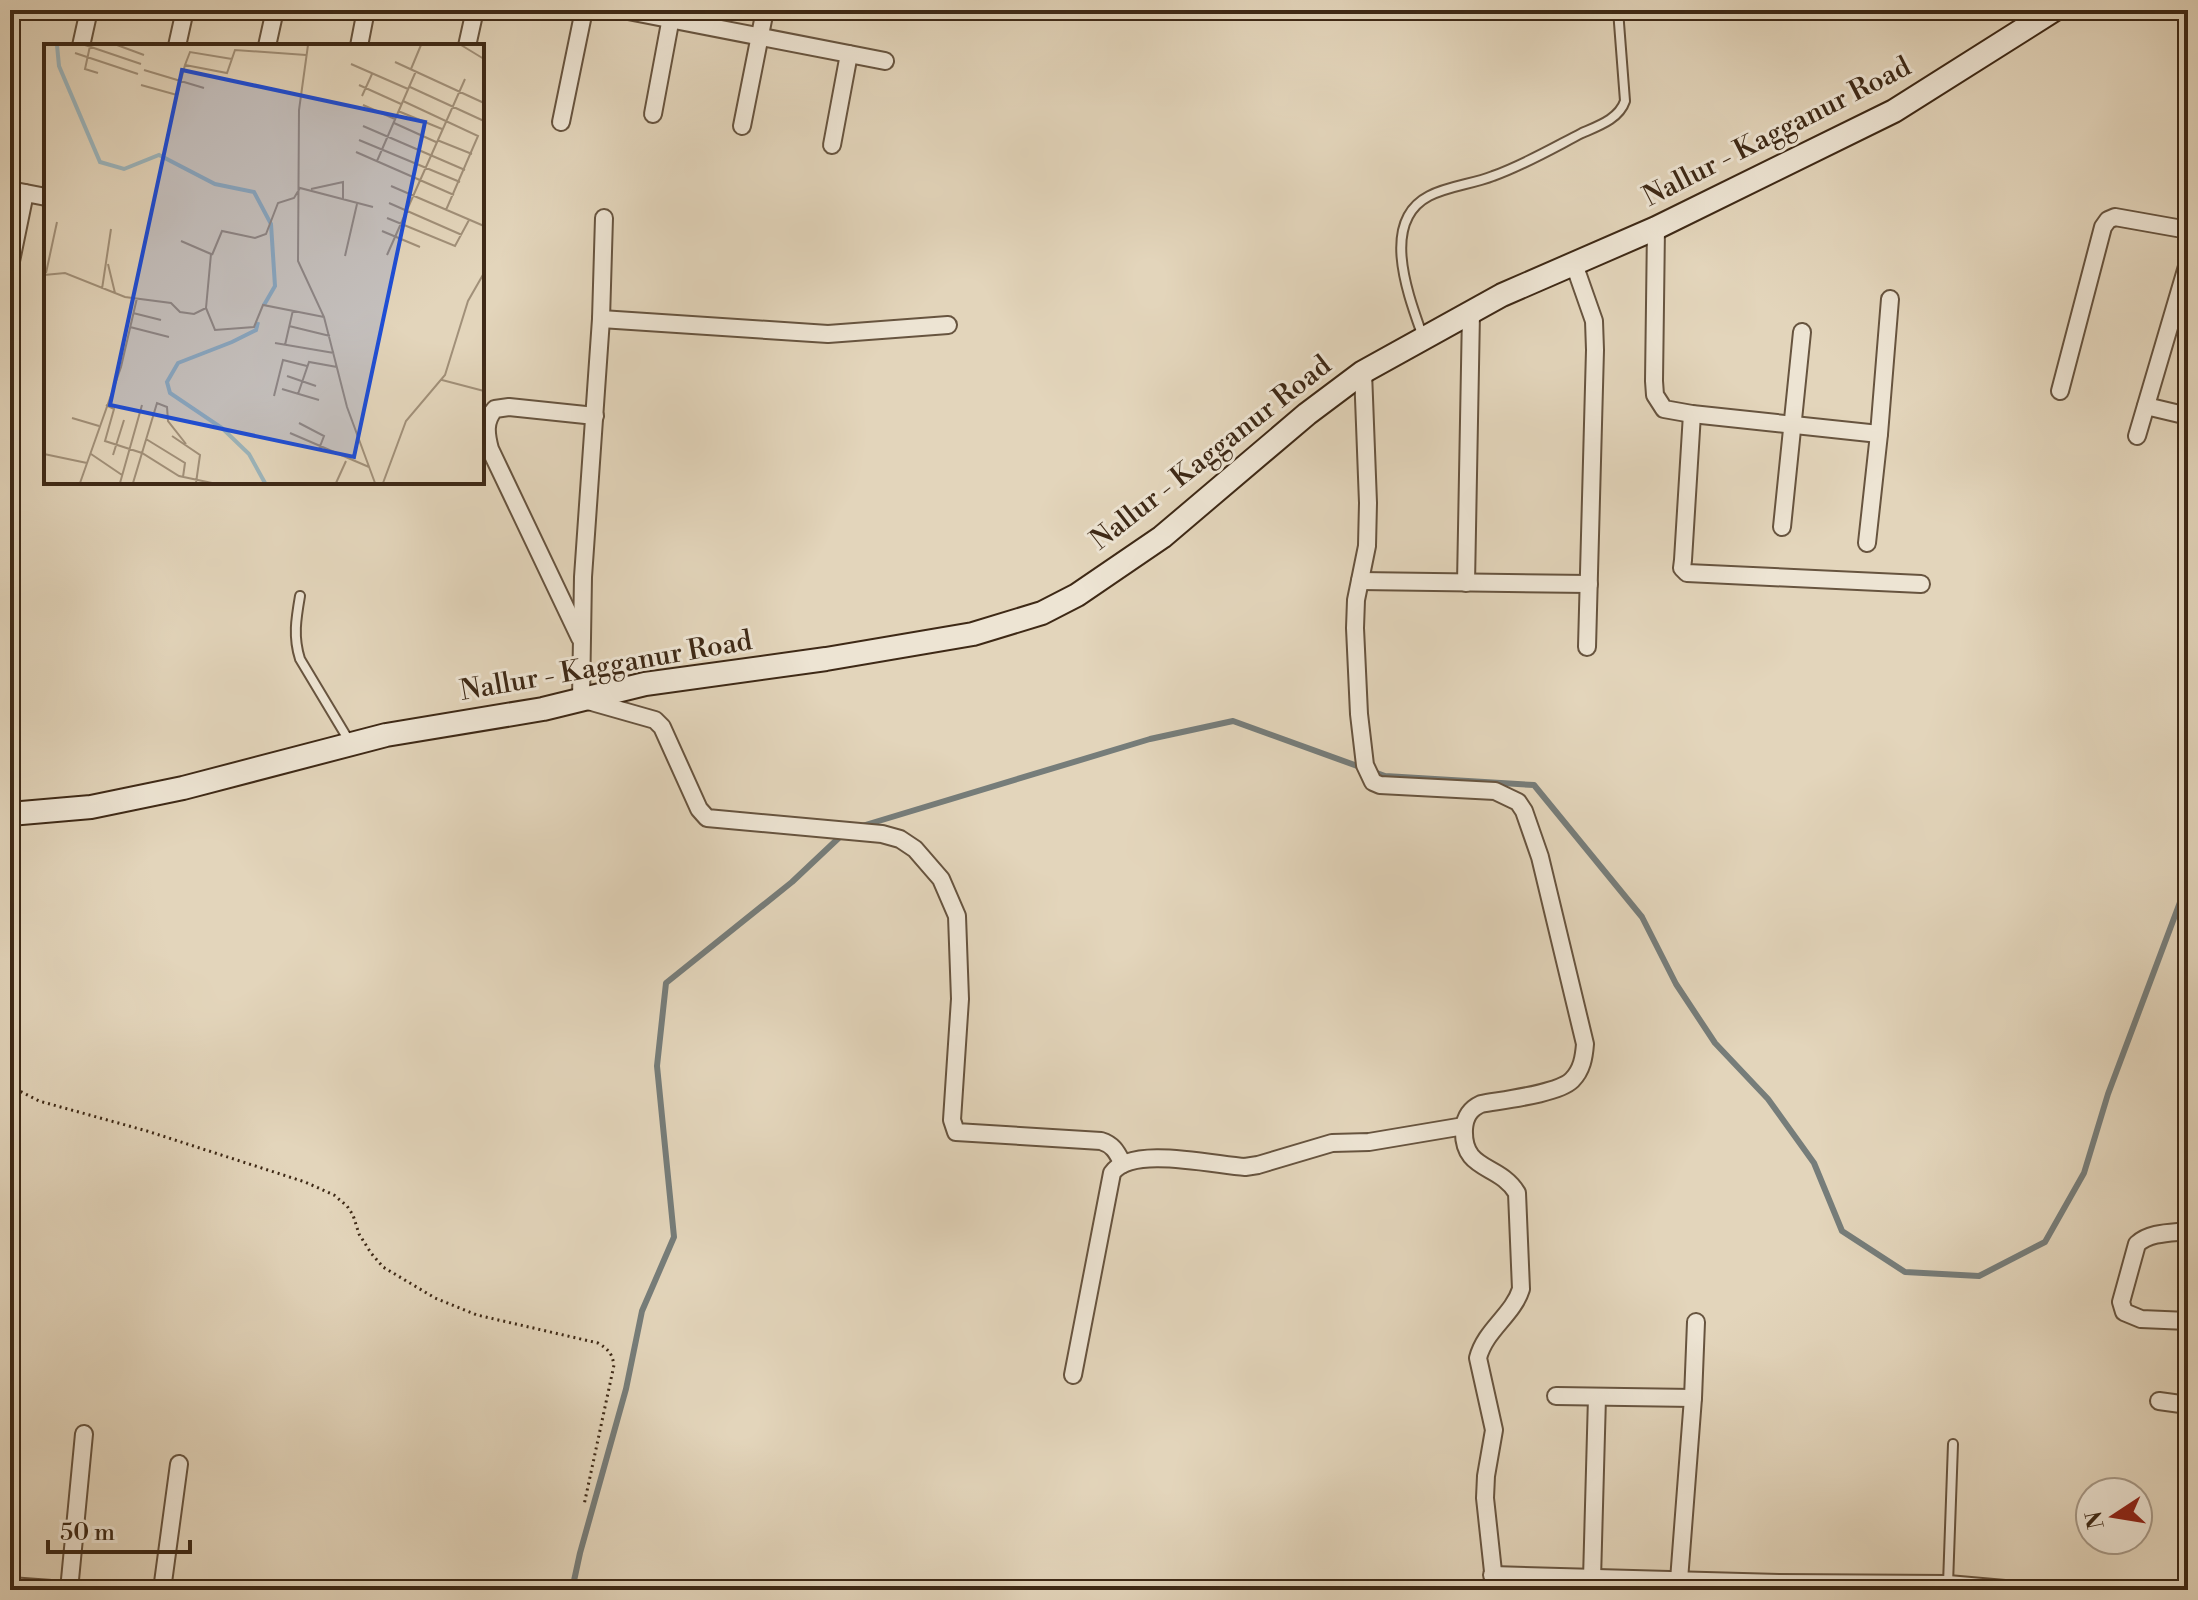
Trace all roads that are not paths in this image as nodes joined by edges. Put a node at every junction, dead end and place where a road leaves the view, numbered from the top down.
1 (89, 10) edge
2 (185, 10) edge
3 (275, 10) edge
4 (366, 10) edge
5 (475, 10) edge
6 (584, 10) edge
7 (623, 10) edge
8 (765, 10) edge
9 (1618, 10) edge
10 (2039, 14) edge
11 (671, 15) edge
12 (760, 38) junction
13 (81, 44) edge
14 (177, 44) edge
15 (267, 44) edge
16 (359, 44) edge
17 (467, 44) edge
18 (849, 54) junction
19 (885, 61) dead end
20 (653, 114) dead end
21 (561, 122) dead end
22 (742, 126) dead end
23 (832, 145) dead end
24 (18, 192) edge
25 (44, 197) edge
26 (604, 218) dead end
27 (1656, 228) junction
28 (2188, 230) edge
29 (2188, 263) edge
30 (1574, 264) junction
31 (10, 266) edge
32 (1890, 299) dead end
33 (1471, 313) junction
34 (2180, 318) edge
35 (601, 319) junction
36 (948, 325) dead end
37 (1802, 332) dead end
38 (1424, 339) junction
39 (1363, 372) junction
40 (2060, 391) dead end
41 (2146, 406) junction
42 (1692, 414) junction
43 (595, 416) junction
44 (2188, 416) edge
45 (1794, 425) junction
46 (1879, 434) junction
47 (2137, 436) dead end
48 (1782, 527) dead end
49 (1867, 543) dead end
50 (1360, 581) junction
51 (1466, 583) junction
52 (1589, 584) junction
53 (1921, 584) dead end
54 (300, 596) dead end
55 (582, 643) junction
56 (1587, 647) dead end
57 (581, 699) junction
58 (351, 744) junction
59 (10, 814) edge
60 (1464, 1126) junction
61 (1123, 1164) junction
62 (2188, 1231) edge
63 (2188, 1321) edge
64 (1696, 1322) dead end
65 (1073, 1375) dead end
66 (1556, 1396) dead end
67 (1597, 1397) junction
68 (1693, 1398) junction
69 (2159, 1401) dead end
70 (2188, 1405) edge
71 (84, 1434) dead end
72 (1953, 1444) dead end
73 (179, 1464) dead end
74 (1592, 1579) junction
75 (1679, 1580) junction
76 (1494, 1582) edge
77 (1948, 1584) junction
78 (10, 1586) edge
79 (1760, 1586) edge
80 (67, 1590) edge
81 (162, 1590) edge
82 (2016, 1590) edge

1 - 13 street
2 - 14 street
3 - 15 street
4 - 16 street
5 - 17 street
6 - 21 street
7 - 11 street
8 - 12 street
9 - 38 lane
10 - 27 main road, Nallur - Kagganur Road
11 - 12 street
11 - 20 street
12 - 18 street
12 - 22 street
18 - 19 street
18 - 23 street
24 - 25 street
24 - 31 street
26 - 35 street
27 - 30 main road, Nallur - Kagganur Road
27 - 42 street
28 - 40 street
29 - 34 street
30 - 33 main road, Nallur - Kagganur Road
30 - 52 street
32 - 46 street
33 - 38 main road, Nallur - Kagganur Road
33 - 51 street
34 - 41 street
35 - 36 street
35 - 43 street
37 - 45 street
38 - 39 main road, Nallur - Kagganur Road
39 - 50 street
39 - 57 main road, Nallur - Kagganur Road
41 - 44 street
41 - 47 street
42 - 45 street
42 - 53 street
43 - 55 street
43 - 55 street
45 - 46 street
45 - 48 street
46 - 49 street
50 - 51 street
50 - 60 street
51 - 52 street
52 - 56 street
54 - 58 lane
55 - 57 street
57 - 58 main road, Nallur - Kagganur Road
57 - 61 street
58 - 59 main road, Nallur - Kagganur Road
60 - 61 street
60 - 76 street
61 - 65 street
62 - 63 street
64 - 68 street
66 - 67 street
67 - 68 street
67 - 74 street
68 - 75 street
69 - 70 street
71 - 80 street
72 - 77 lane
73 - 81 street
74 - 75 street
74 - 76 street
75 - 79 street
77 - 79 street
77 - 82 street
78 - 80 street

